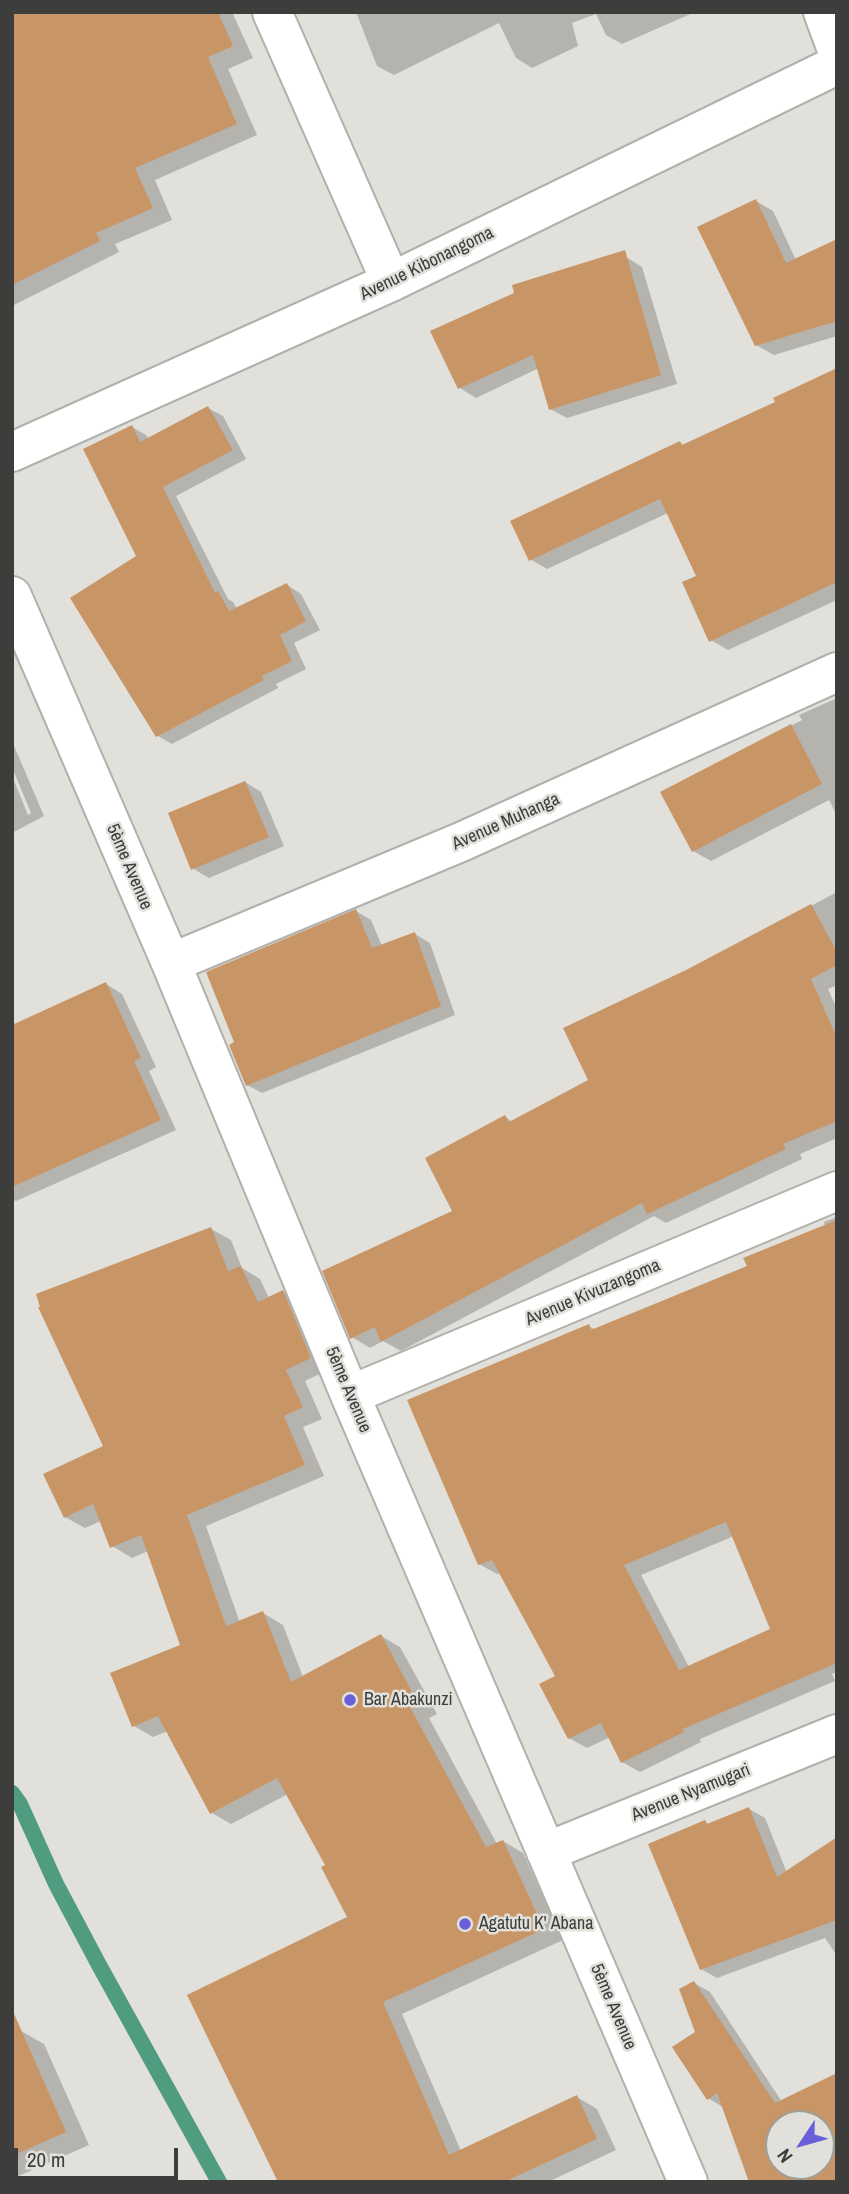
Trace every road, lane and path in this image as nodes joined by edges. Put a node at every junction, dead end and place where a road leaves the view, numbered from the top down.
1 (272, 12) edge
2 (822, 12) edge
3 (837, 50) edge
4 (837, 65) edge
5 (391, 282) junction
6 (12, 452) edge
7 (12, 596) edge
8 (837, 672) edge
9 (171, 963) junction
10 (837, 1191) edge
11 (349, 1395) junction
12 (837, 1734) edge
13 (546, 1852) junction
14 (688, 2182) edge

1 - 5 street
2 - 3 street
4 - 5 street, Avenue Kibonangoma
5 - 6 street, Avenue Kibonangoma
7 - 9 street, 5ème Avenue
8 - 9 street, Avenue Muhanga
9 - 11 street, 5ème Avenue
10 - 11 street, Avenue Kivuzangoma
11 - 13 street, 5ème Avenue
12 - 13 street, Avenue Nyamugari
13 - 14 street, 5ème Avenue

